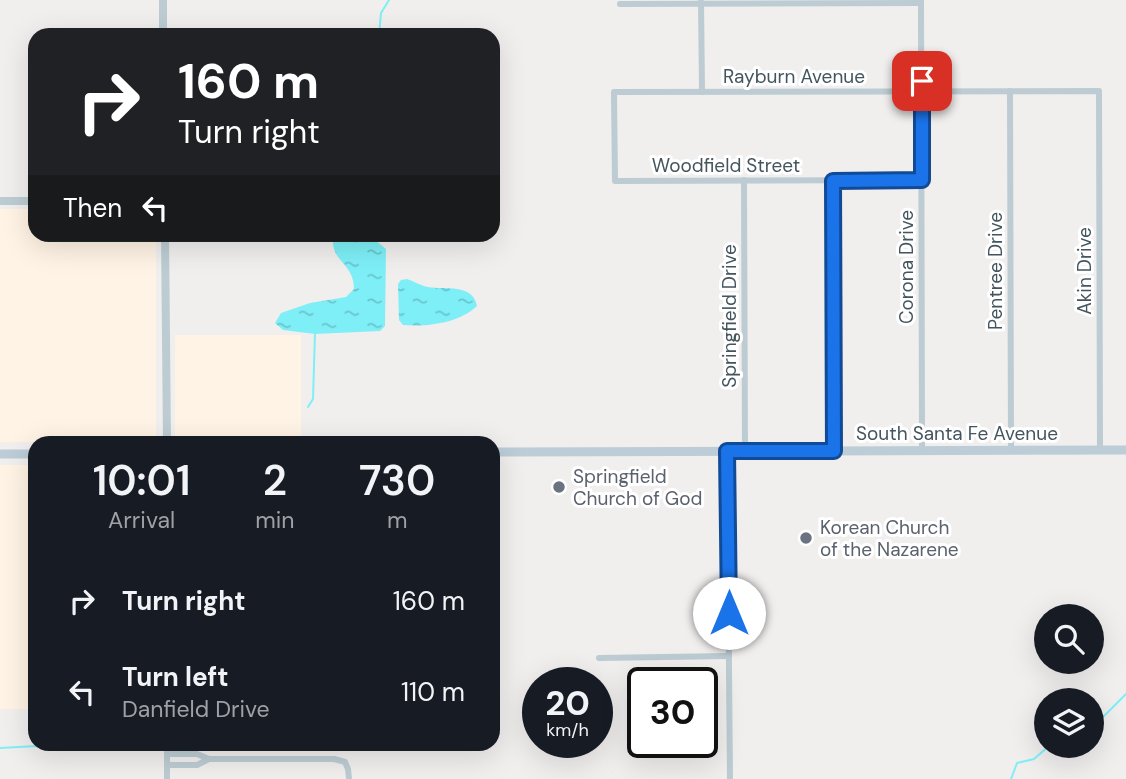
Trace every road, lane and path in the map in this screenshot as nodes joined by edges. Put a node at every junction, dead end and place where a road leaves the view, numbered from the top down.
1 (163, 0) edge
2 (701, 2) edge
3 (921, 2) edge
4 (620, 4) dead end
5 (163, 28) edge
6 (1010, 91) junction
7 (1099, 91) joint
8 (702, 92) junction
9 (922, 92) junction
10 (744, 180) junction
11 (922, 180) junction
12 (615, 181) joint
13 (833, 181) junction
14 (0, 201) edge
15 (28, 201) edge
16 (165, 242) edge
17 (167, 436) edge
18 (1126, 450) edge
19 (727, 451) junction
20 (745, 451) junction
21 (834, 451) junction
22 (922, 451) junction
23 (1012, 451) junction
24 (1100, 451) junction
25 (500, 452) edge
26 (0, 454) edge
27 (28, 454) edge
28 (729, 656) junction
29 (599, 658) dead end
30 (167, 754) joint
31 (209, 759) junction
32 (167, 765) junction
33 (167, 779) edge
34 (349, 779) edge
35 (730, 779) edge

1 - 5 street
2 - 3 street
2 - 4 street
2 - 8 street
3 - 9 street, Corona Drive
6 - 7 street, Rayburn Avenue
6 - 9 street, Rayburn Avenue
6 - 23 street, Pentree Drive
7 - 24 street, Akin Drive
8 - 9 street, Rayburn Avenue
8 - 12 street, Rayburn Avenue
9 - 11 street, Corona Drive
10 - 12 street, Woodfield Street
10 - 13 street, Woodfield Street
10 - 20 street, Springfield Drive
11 - 13 street, Woodfield Street
11 - 22 street, Corona Drive
13 - 21 street
14 - 15 street
16 - 17 street
18 - 24 main road, South Santa Fe Avenue
19 - 20 main road, South Santa Fe Avenue
19 - 25 main road, South Santa Fe Avenue
19 - 28 street
20 - 21 main road, South Santa Fe Avenue
21 - 22 main road, South Santa Fe Avenue
22 - 23 main road, South Santa Fe Avenue
23 - 24 main road, South Santa Fe Avenue
26 - 27 main road
28 - 29 street
28 - 35 street
30 - 31 street
30 - 32 street
31 - 32 street
31 - 34 street
32 - 33 street

